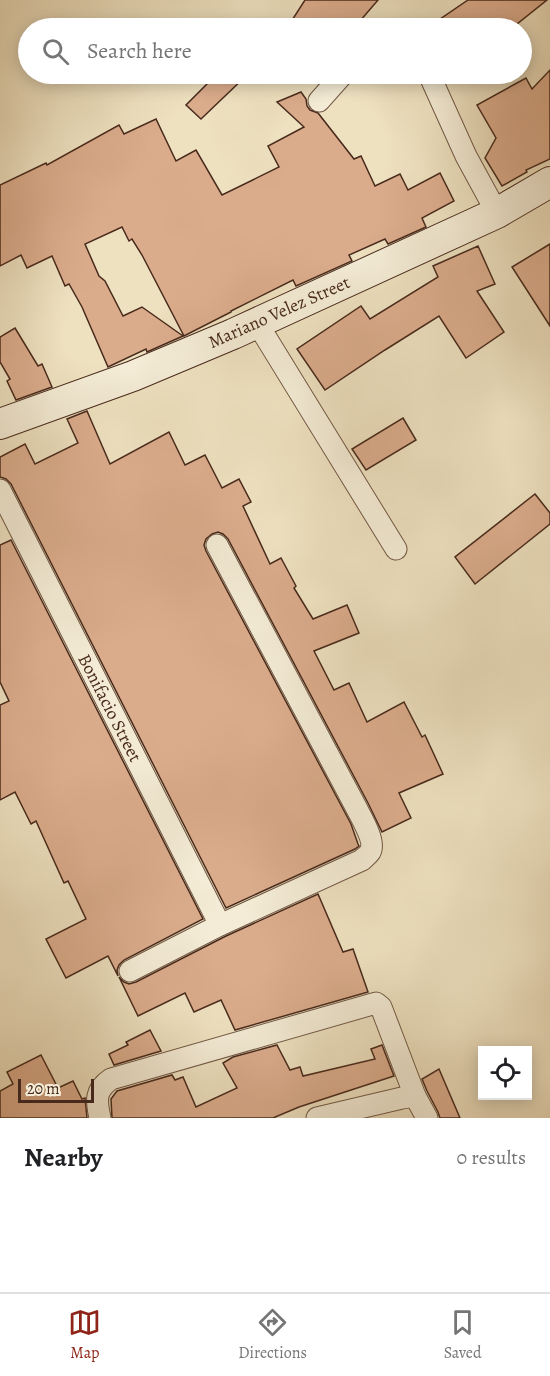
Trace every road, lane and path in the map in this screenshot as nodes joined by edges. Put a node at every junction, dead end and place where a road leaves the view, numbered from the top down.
1 (334, 84) edge
2 (434, 84) edge
3 (319, 101) dead end
4 (550, 182) edge
5 (497, 213) junction
6 (257, 323) junction
7 (0, 424) edge
8 (0, 490) edge
9 (217, 545) dead end
10 (396, 549) dead end
11 (220, 925) junction
12 (130, 970) dead end
13 (416, 1096) junction
14 (100, 1118) edge
15 (317, 1118) edge
16 (427, 1118) edge

1 - 3 street
2 - 5 street
4 - 5 street, Mariano Velez Street
5 - 6 street, Mariano Velez Street
6 - 7 street, Mariano Velez Street
6 - 10 street
8 - 11 street, Bonifacio Street
9 - 11 street
11 - 12 street
13 - 14 street
13 - 15 street
13 - 16 street

